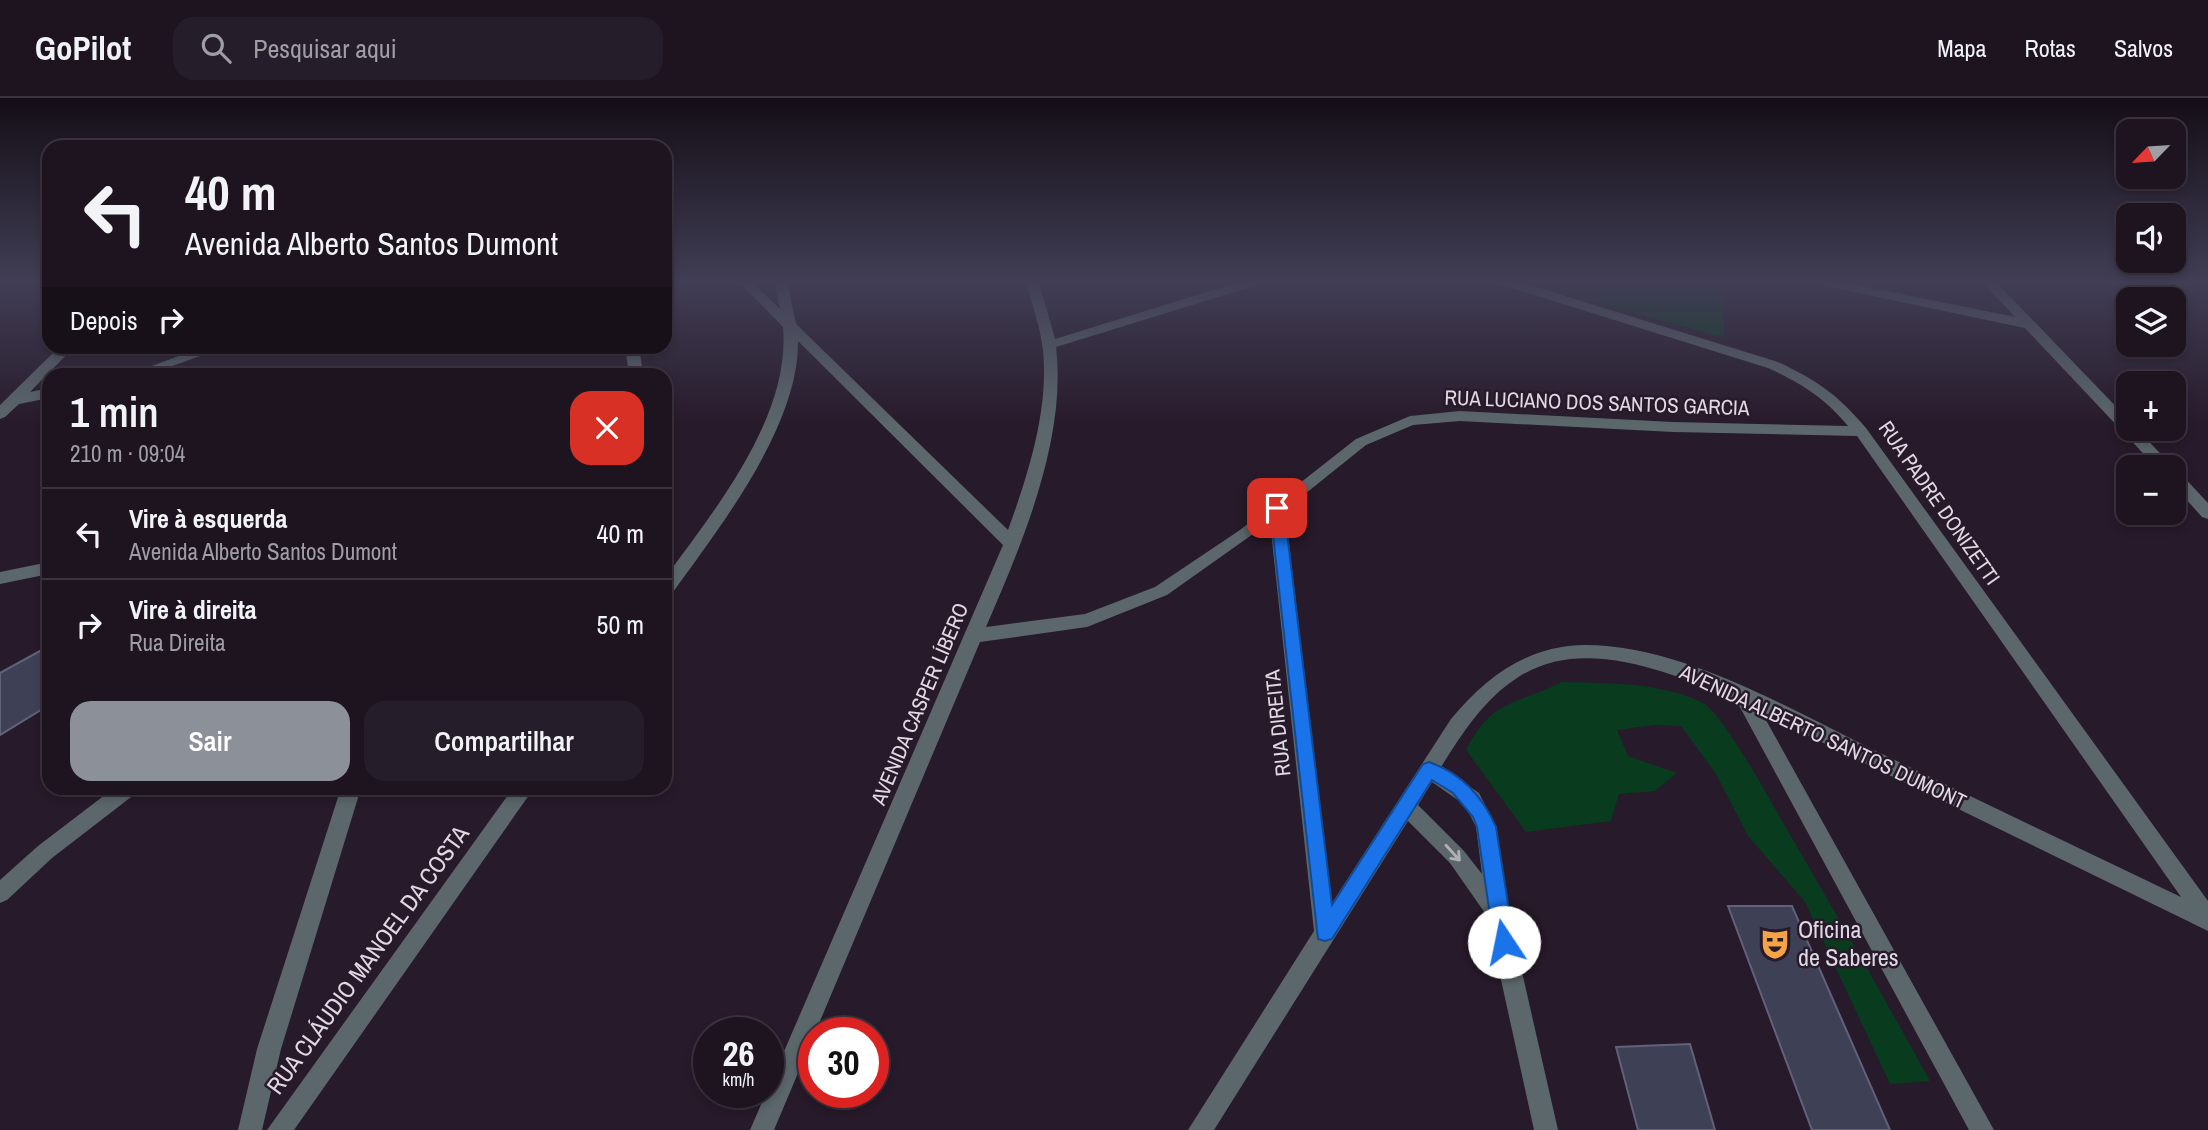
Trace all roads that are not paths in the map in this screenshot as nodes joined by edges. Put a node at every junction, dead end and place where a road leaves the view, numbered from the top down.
1 (790, 330) edge
2 (793, 330) edge
3 (1046, 330) edge
4 (1101, 330) edge
5 (1661, 330) edge
6 (2033, 330) edge
7 (1050, 344) junction
8 (60, 354) edge
9 (197, 354) edge
10 (46, 368) edge
11 (155, 368) edge
12 (42, 372) edge
13 (42, 394) edge
14 (14, 400) junction
15 (0, 414) edge
16 (1861, 431) junction
17 (2153, 455) edge
18 (2186, 490) edge
19 (1277, 508) junction
20 (2208, 513) edge
21 (1012, 543) junction
22 (42, 569) edge
23 (0, 578) edge
24 (672, 581) edge
25 (973, 636) junction
26 (1743, 695) junction
27 (1429, 769) junction
28 (119, 795) edge
29 (349, 795) edge
30 (519, 795) edge
31 (1405, 805) junction
32 (0, 893) edge
33 (1498, 915) junction
34 (2208, 919) edge
35 (1325, 932) junction
36 (250, 1130) edge
37 (279, 1130) edge
38 (762, 1130) edge
39 (1200, 1130) edge
40 (1546, 1130) edge
41 (1982, 1130) edge

1 - 24 street
2 - 21 street
3 - 7 street, AVENIDA CASPER LÍBERO
4 - 7 street
5 - 16 street, RUA PADRE DONIZETTI
6 - 17 street
7 - 21 street, AVENIDA CASPER LÍBERO
8 - 10 street
9 - 11 street
12 - 14 street
13 - 14 street
14 - 15 street
16 - 19 street, RUA LUCIANO DOS SANTOS GARCIA
16 - 34 street, RUA PADRE DONIZETTI
18 - 20 street
19 - 25 street, RUA LUCIANO DOS SANTOS GARCIA
19 - 35 street, RUA DIREITA
21 - 25 street, AVENIDA CASPER LÍBERO
22 - 23 street
25 - 38 street, AVENIDA CASPER LÍBERO
26 - 27 street, AVENIDA ALBERTO SANTOS DUMONT
26 - 34 street, AVENIDA ALBERTO SANTOS DUMONT
26 - 41 street
27 - 31 street, AVENIDA ALBERTO SANTOS DUMONT
27 - 33 street
28 - 32 street
29 - 36 street
30 - 37 street, RUA CLÁUDIO MANOEL DA COSTA
31 -> 33 street
31 - 35 street, AVENIDA ALBERTO SANTOS DUMONT
33 - 40 street
35 - 39 street, AVENIDA ALBERTO SANTOS DUMONT

